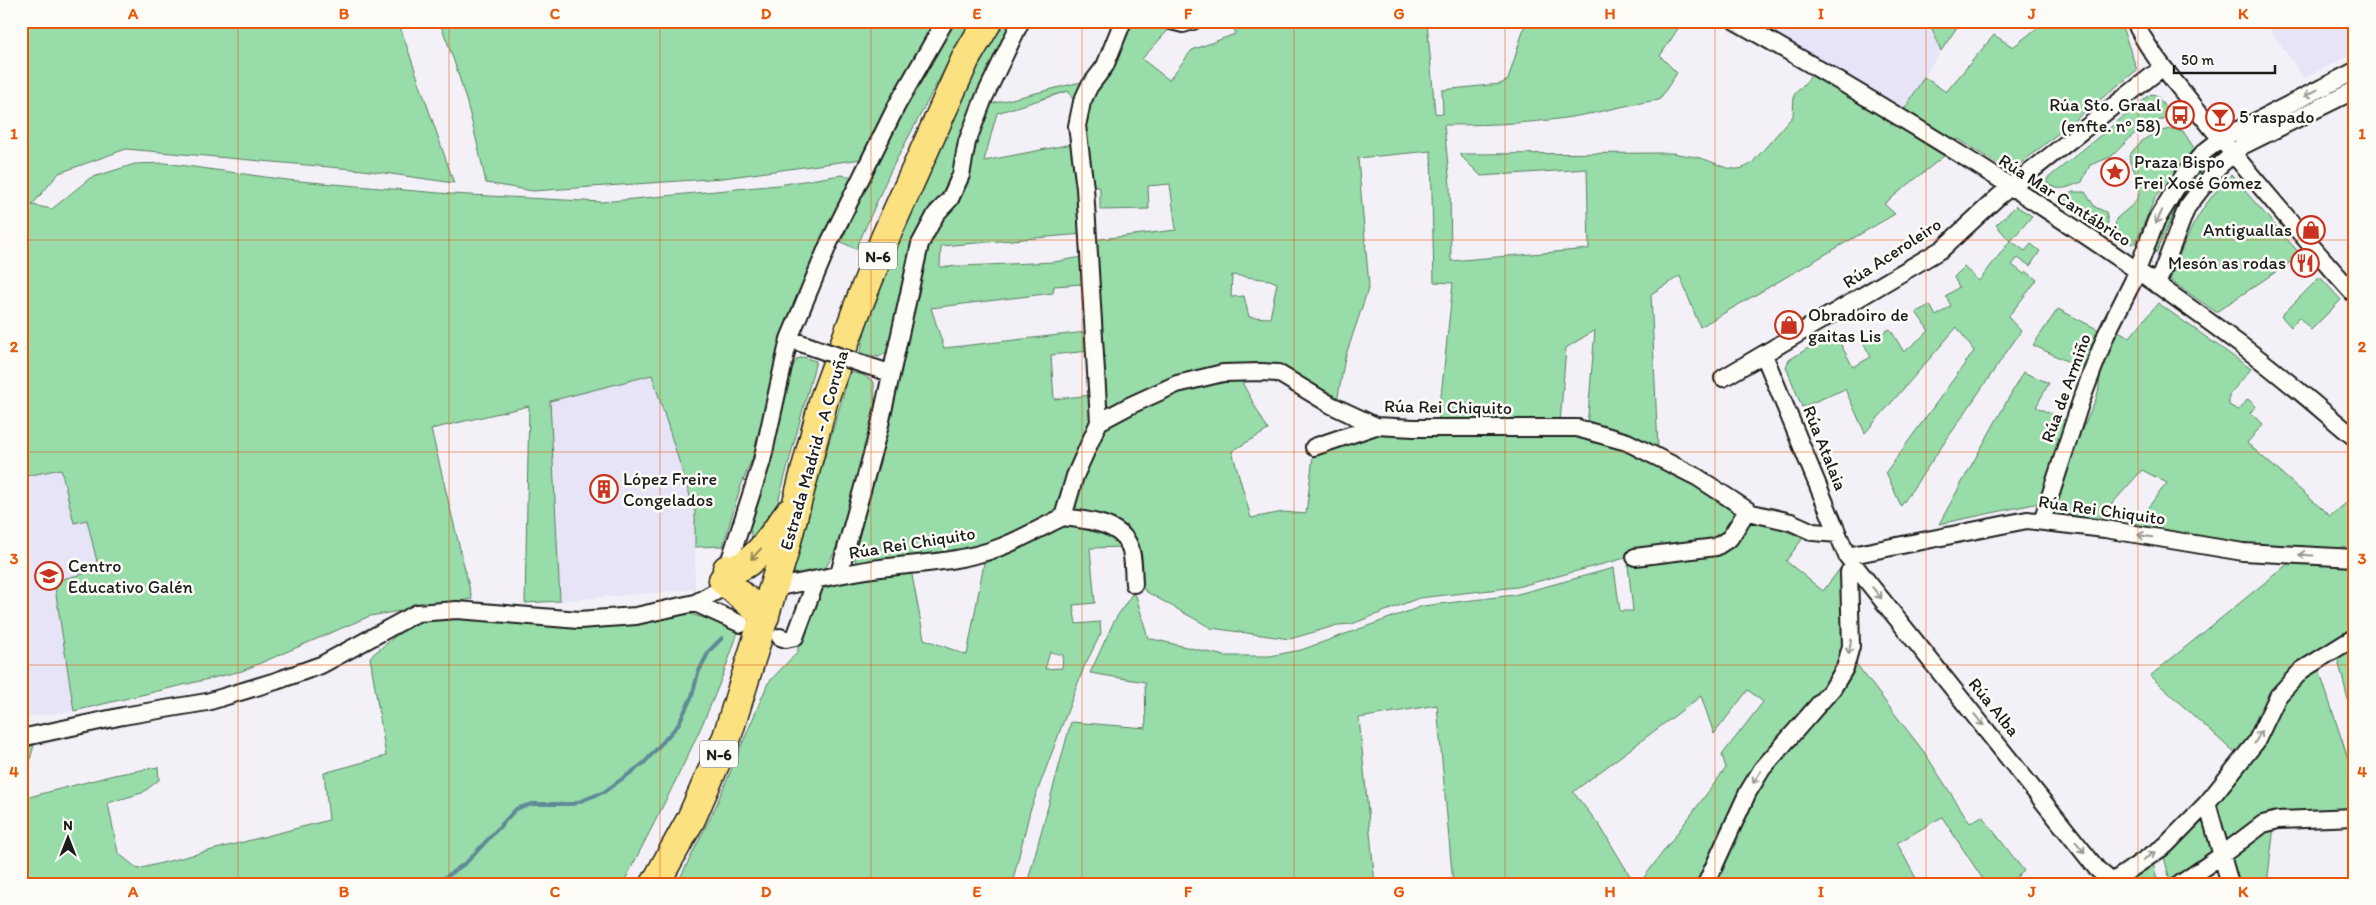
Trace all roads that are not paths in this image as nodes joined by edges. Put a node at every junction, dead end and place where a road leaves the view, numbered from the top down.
1 (945, 21) edge
2 (988, 21) edge
3 (1021, 21) edge
4 (1123, 21) edge
5 (1171, 21) edge
6 (1193, 21) edge
7 (1735, 21) edge
8 (2135, 21) edge
9 (2163, 67) junction
10 (2355, 71) edge
11 (2355, 90) edge
12 (2221, 139) junction
13 (2233, 153) junction
14 (2011, 187) junction
15 (2137, 272) junction
16 (2157, 285) junction
17 (2355, 295) edge
18 (789, 339) junction
19 (1764, 355) junction
20 (890, 374) junction
21 (1723, 378) dead end
22 (1099, 422) junction
23 (1376, 426) junction
24 (2355, 438) edge
25 (1314, 447) dead end
26 (797, 502) junction
27 (1747, 510) junction
28 (1063, 517) junction
29 (2042, 521) junction
30 (1838, 534) junction
31 (1635, 557) dead end
32 (2355, 558) edge
33 (1850, 560) junction
34 (725, 574) junction
35 (839, 574) junction
36 (816, 581) junction
37 (1134, 584) dead end
38 (773, 588) junction
39 (695, 603) junction
40 (762, 626) junction
41 (2355, 637) edge
42 (21, 738) edge
43 (2207, 803) junction
44 (2355, 817) edge
45 (2222, 856) junction
46 (2110, 883) edge
47 (656, 884) edge
48 (1706, 884) edge
49 (2180, 884) edge
50 (2230, 884) edge

1 - 18 street
2 - 26 highway, Estrada Madrid - A Coruña / N-6
3 - 20 street
4 - 22 street
5 - 6 street
7 - 14 street, Rúa Mar Cantábrico
8 - 9 street
9 - 12 street
9 - 14 street, Rúa Aceroleiro
10 -> 12 street, Rúa de Armiño
11 - 13 street
12 - 13 street
12 -> 15 street, Rúa de Armiño
13 - 16 street
13 - 17 street
14 - 15 street, Rúa Mar Cantábrico
14 - 19 street, Rúa Aceroleiro
15 - 16 street, Rúa Mar Cantábrico
15 - 29 street, Rúa de Armiño
16 - 24 street, Rúa Mar Cantábrico
18 - 20 street, bridge
18 - 34 street
19 - 21 street, Rúa Aceroleiro
19 - 30 street, Rúa Atalaia
20 - 35 street
22 - 23 street, Rúa Rei Chiquito
22 - 28 street
23 - 25 street
23 - 27 street, Rúa Rei Chiquito
26 -> 34 highway
26 - 38 highway, Estrada Madrid - A Coruña / N-6
27 - 30 street, Rúa Rei Chiquito
27 - 31 street
28 - 35 street, Rúa Rei Chiquito
28 - 37 street
32 -> 29 street, Rúa Rei Chiquito
29 - 33 street, Rúa Rei Chiquito
30 - 33 street, Rúa Atalaia
33 -> 46 street, Rúa Alba
33 -> 48 street
34 - 39 street
34 - 40 highway
35 - 36 street, Rúa Rei Chiquito
36 - 38 street, Rúa Rei Chiquito
36 - 40 street
38 - 40 highway, Estrada Madrid - A Coruña / N-6
39 - 40 street
39 - 42 street
40 - 47 highway, Estrada Madrid - A Coruña / N-6
43 -> 41 street
43 - 45 street
46 -> 43 street
44 - 45 street
45 - 49 street
45 - 50 street

